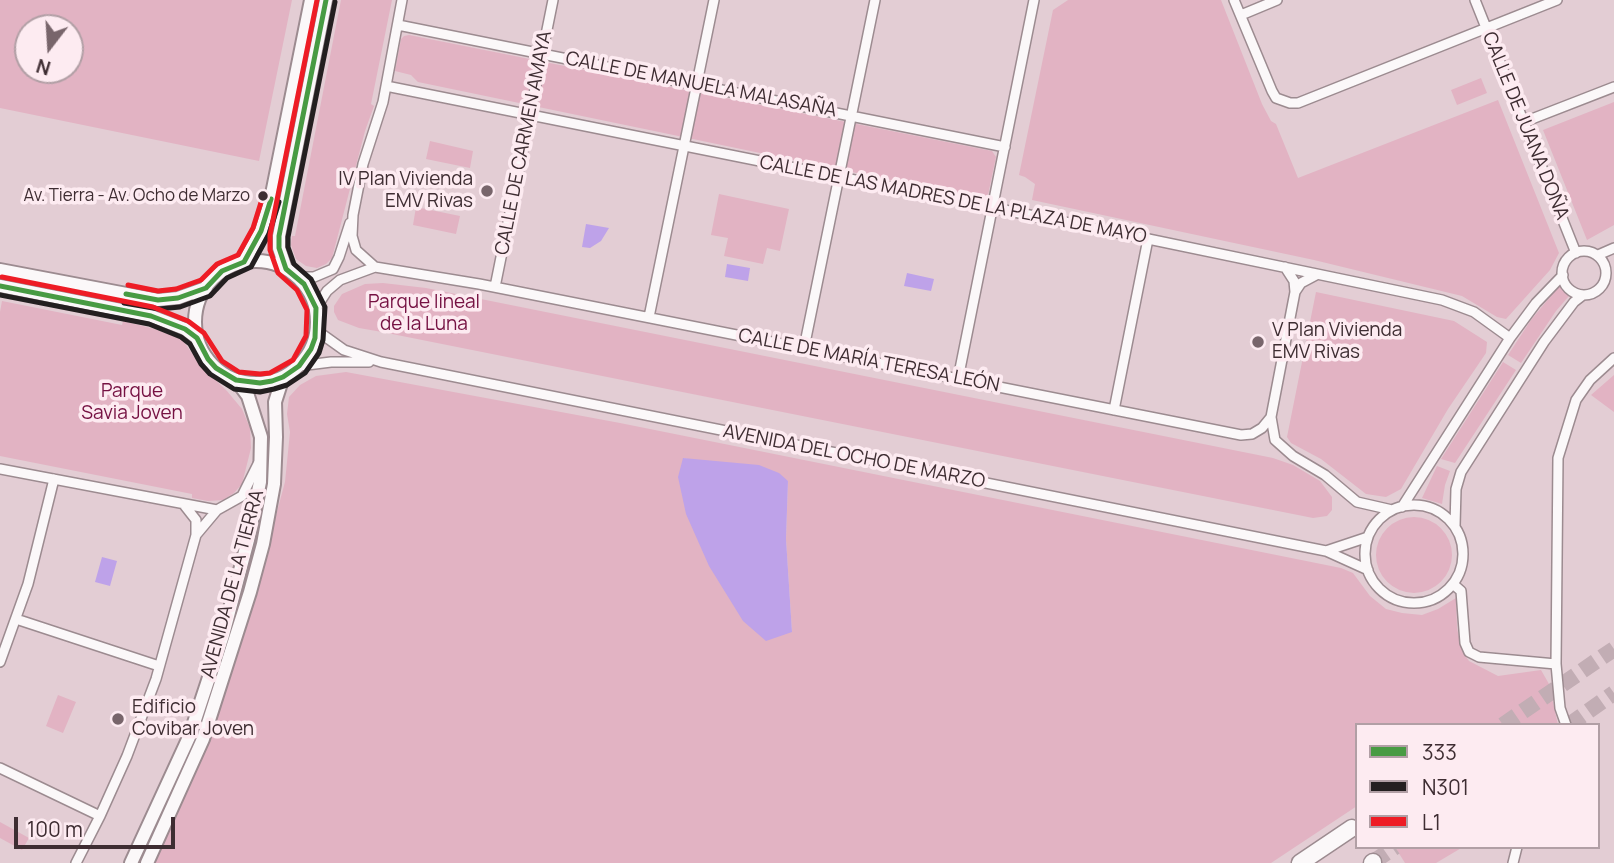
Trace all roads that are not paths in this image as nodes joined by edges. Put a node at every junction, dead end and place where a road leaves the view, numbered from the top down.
1 (311, 0) edge
2 (326, 0) edge
3 (402, 0) edge
4 (553, 0) edge
5 (714, 0) edge
6 (875, 0) edge
7 (1034, 0) edge
8 (1234, 0) edge
9 (1278, 0) edge
10 (1475, 0) edge
11 (1556, 0) edge
12 (1241, 15) junction
13 (398, 25) junction
14 (1486, 28) junction
15 (542, 54) junction
16 (697, 85) junction
17 (386, 86) junction
18 (1614, 87) edge
19 (530, 114) junction
20 (851, 116) junction
21 (1524, 122) junction
22 (685, 145) junction
23 (1005, 147) junction
24 (838, 176) junction
25 (993, 208) junction
26 (353, 215) junction
27 (1148, 239) junction
28 (1614, 247) edge
29 (1576, 253) junction
30 (1598, 256) junction
31 (244, 262) junction
32 (375, 267) junction
33 (1285, 267) junction
34 (1610, 267) edge
35 (286, 269) junction
36 (0, 270) edge
37 (1316, 275) junction
38 (1563, 275) junction
39 (298, 277) junction
40 (0, 286) edge
41 (495, 287) junction
42 (206, 288) junction
43 (1296, 292) junction
44 (1583, 295) junction
45 (316, 308) junction
46 (649, 317) junction
47 (316, 330) junction
48 (197, 338) junction
49 (1510, 338) junction
50 (804, 348) junction
51 (1614, 358) edge
52 (381, 362) junction
53 (299, 366) junction
54 (283, 377) junction
55 (958, 379) junction
56 (236, 380) junction
57 (1114, 410) junction
58 (1271, 417) junction
59 (261, 456) junction
60 (0, 468) edge
61 (54, 479) junction
62 (183, 505) junction
63 (1402, 507) junction
64 (217, 510) junction
65 (1392, 510) junction
66 (1455, 528) junction
67 (196, 535) junction
68 (1368, 537) junction
69 (1326, 551) junction
70 (1368, 570) junction
71 (1453, 584) junction
72 (16, 619) junction
73 (0, 662) edge
74 (1556, 664) junction
75 (159, 666) junction
76 (1565, 723) edge
77 (0, 768) edge
78 (100, 816) junction
79 (1352, 828) dead end
80 (76, 863) edge
81 (131, 863) edge
82 (147, 863) edge
83 (1300, 863) edge

1 - 31 street
2 - 35 street
3 - 13 street
4 - 15 street, CALLE DE CARMEN AMAYA
5 - 16 street
6 - 20 street
7 - 23 street
8 - 12 street
9 - 12 street
10 - 14 street, CALLE DE JUANA DOÑA
11 - 14 street
12 - 14 street
13 - 15 street, CALLE DE MANUELA MALASAÑA
13 - 17 street
14 - 21 street, CALLE DE JUANA DOÑA
15 - 16 street, CALLE DE MANUELA MALASAÑA
15 - 19 street, CALLE DE CARMEN AMAYA
16 - 20 street, CALLE DE MANUELA MALASAÑA
16 - 22 street
17 - 19 street, CALLE DE LAS MADRES DE LA PLAZA DE MAYO
17 - 26 street
18 - 21 street
19 - 22 street, CALLE DE LAS MADRES DE LA PLAZA DE MAYO
19 - 41 street, CALLE DE CARMEN AMAYA
20 - 23 street, CALLE DE MANUELA MALASAÑA
20 - 24 street
21 - 29 street, CALLE DE JUANA DOÑA
22 - 24 street, CALLE DE LAS MADRES DE LA PLAZA DE MAYO
22 - 46 street
23 - 25 street
24 - 25 street, CALLE DE LAS MADRES DE LA PLAZA DE MAYO
24 - 50 street
25 - 27 street, CALLE DE LAS MADRES DE LA PLAZA DE MAYO
25 - 55 street
26 - 32 street
26 - 39 street
27 - 33 street, CALLE DE LAS MADRES DE LA PLAZA DE MAYO
27 - 57 street
28 - 30 street
29 - 30 street
29 - 38 street
30 - 34 street
31 - 35 street
31 - 42 street
32 - 41 street, CALLE DE MARÍA TERESA LEÓN
32 - 45 street, CALLE DE MARÍA TERESA LEÓN
33 - 37 street, CALLE DE LAS MADRES DE LA PLAZA DE MAYO
33 - 43 street
34 - 44 street
35 - 39 street
36 - 42 street
37 - 43 street
37 - 49 street, CALLE DE LAS MADRES DE LA PLAZA DE MAYO
38 - 44 street
38 - 49 street
39 - 45 street
40 - 48 street
41 - 46 street, CALLE DE MARÍA TERESA LEÓN
42 - 48 street
43 - 58 street
44 - 66 street
45 - 47 street
46 - 50 street, CALLE DE MARÍA TERESA LEÓN
47 - 52 street, AVENIDA DEL OCHO DE MARZO
47 - 53 street
48 - 56 street
49 - 63 street
50 - 55 street, CALLE DE MARÍA TERESA LEÓN
51 - 74 street
52 - 53 street, AVENIDA DEL OCHO DE MARZO
52 - 69 street, AVENIDA DEL OCHO DE MARZO
53 - 54 street
54 - 56 street
54 - 82 street, AVENIDA DE LA TIERRA
55 - 57 street, CALLE DE MARÍA TERESA LEÓN
56 - 59 street, AVENIDA DE LA TIERRA
57 - 58 street, CALLE DE MARÍA TERESA LEÓN
58 - 65 street
59 - 64 street
59 - 81 street, AVENIDA DE LA TIERRA
60 - 61 street
61 - 62 street
61 - 72 street
62 - 64 street
62 - 67 street
63 - 65 street
63 - 66 street
64 - 67 street
65 - 68 street
66 - 71 street
67 - 75 street
68 - 69 street, AVENIDA DEL OCHO DE MARZO
68 - 70 street
69 - 70 street, AVENIDA DEL OCHO DE MARZO
70 - 71 street
71 - 74 street
72 - 73 street
72 - 75 street
74 - 76 street
75 - 78 street
77 - 78 street
78 - 80 street
79 - 83 highway

